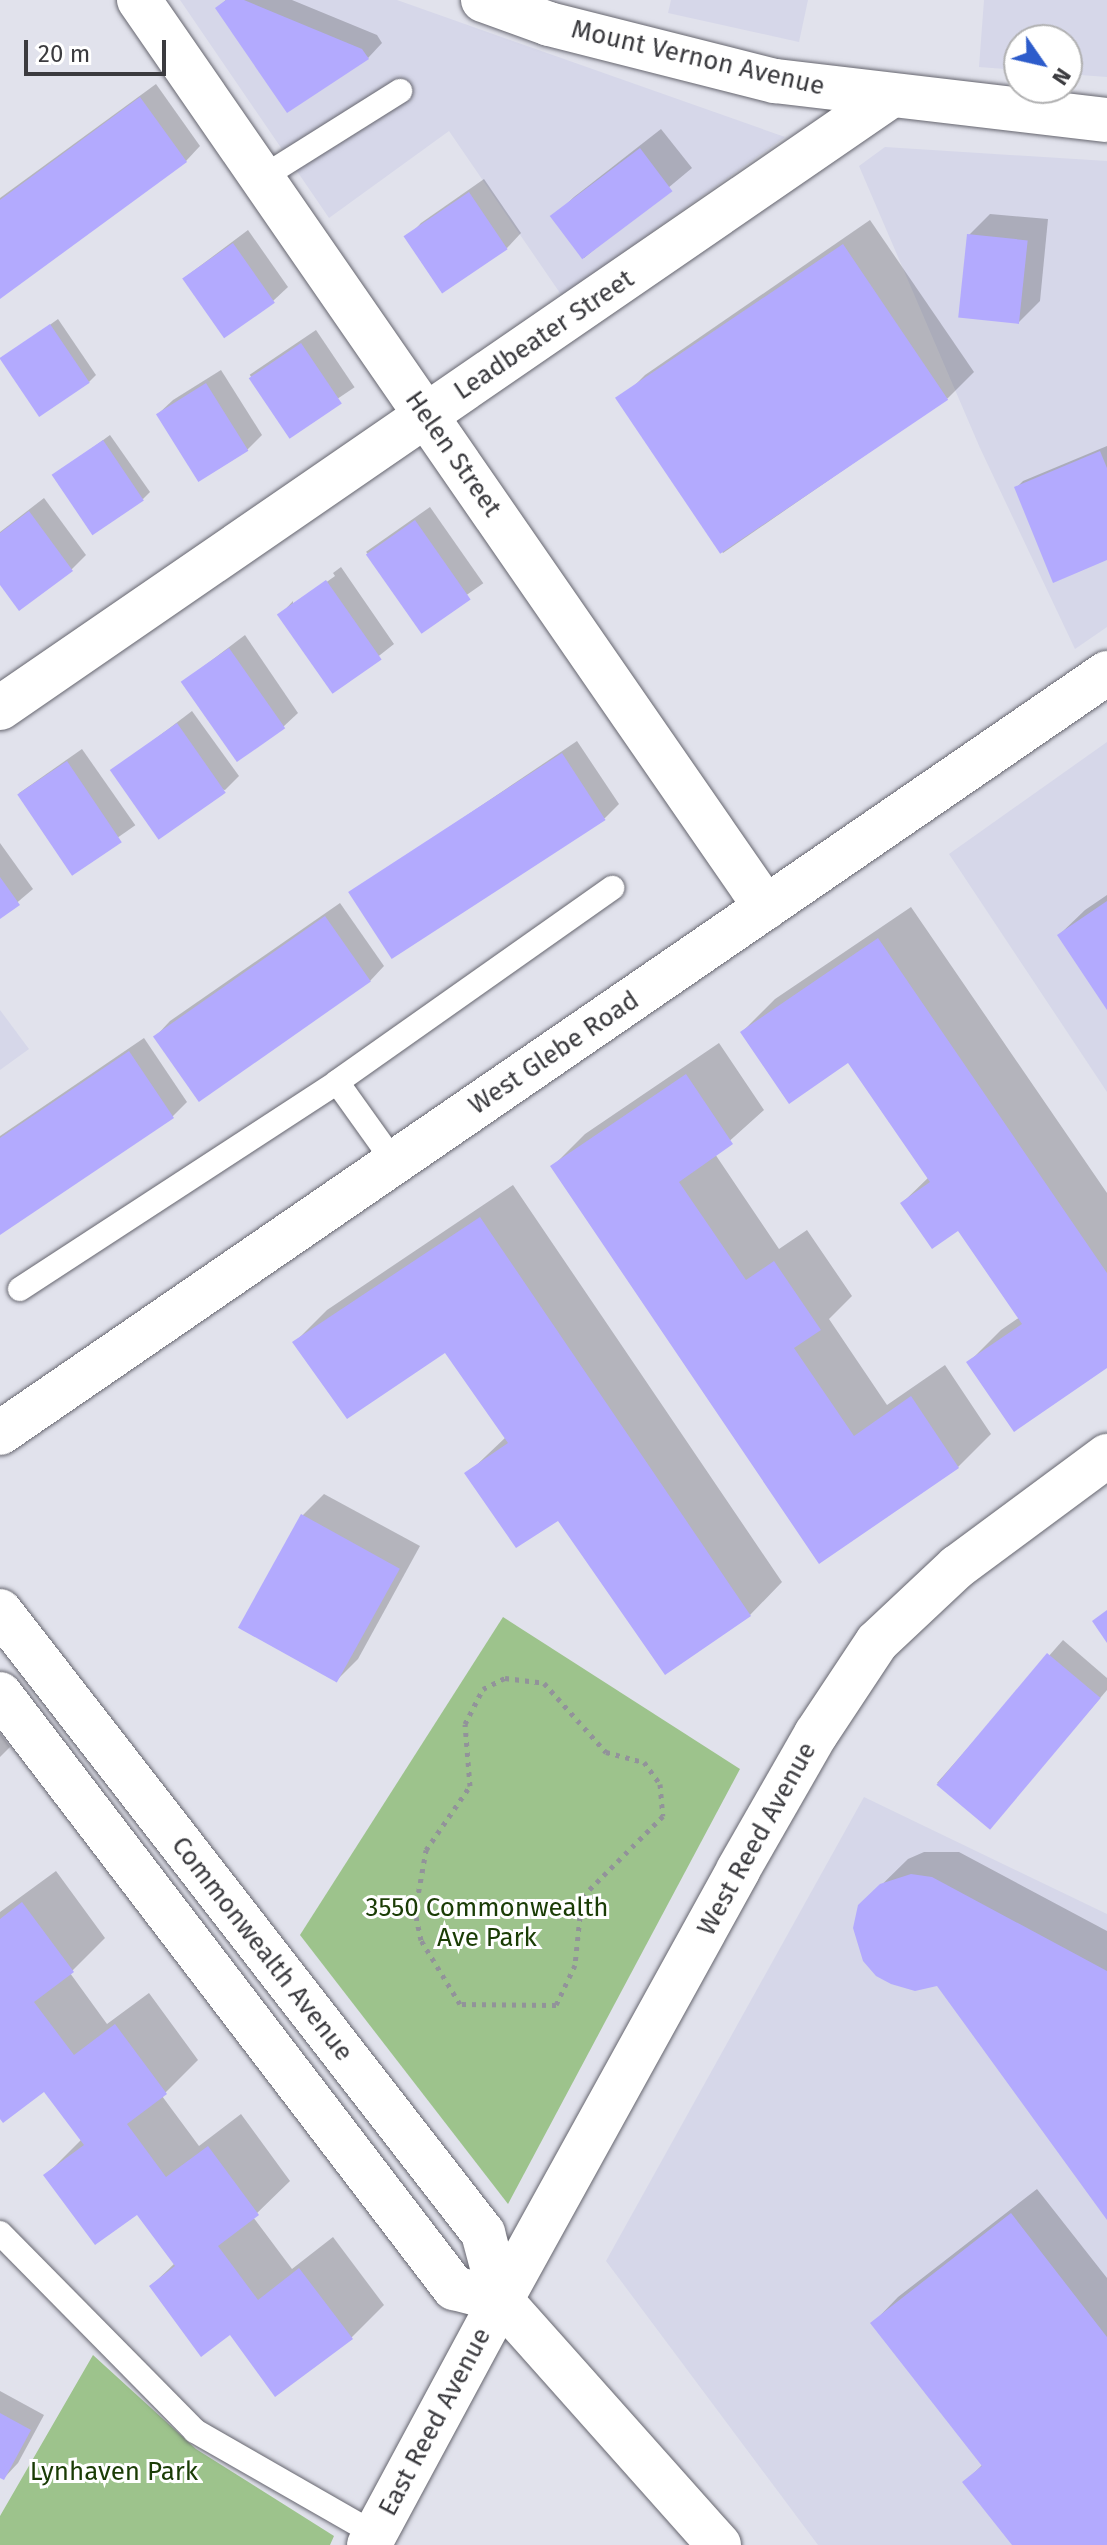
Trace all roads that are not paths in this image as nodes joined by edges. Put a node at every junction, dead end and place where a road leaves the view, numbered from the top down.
1 (139, 0) edge
2 (483, 0) edge
3 (400, 91) dead end
4 (889, 97) junction
5 (1107, 120) edge
6 (263, 177) junction
7 (427, 415) junction
8 (1107, 673) edge
9 (0, 708) edge
10 (612, 888) dead end
11 (766, 908) junction
12 (337, 1082) junction
13 (394, 1162) junction
14 (20, 1289) dead end
15 (0, 1433) edge
16 (1107, 1456) edge
17 (0, 1611) edge
18 (0, 1694) edge
19 (0, 2233) edge
20 (501, 2300) junction
21 (372, 2539) edge
22 (719, 2545) edge

1 - 6 street, Helen Street
2 - 4 street, Mount Vernon Avenue
3 - 6 lane
4 - 5 street, Mount Vernon Avenue
4 - 7 street, Leadbeater Street
6 - 7 street, Helen Street
7 - 9 street, Leadbeater Street
7 - 11 street, Helen Street
8 - 11 street, West Glebe Road
10 - 12 lane
11 - 13 street, West Glebe Road
12 - 13 lane
12 - 14 lane
13 - 15 street, West Glebe Road
16 - 20 street, West Reed Avenue
17 - 20 street, Commonwealth Avenue
18 - 20 street, Commonwealth Avenue
19 - 21 lane
20 - 21 street, East Reed Avenue
20 - 22 street, Commonwealth Avenue

